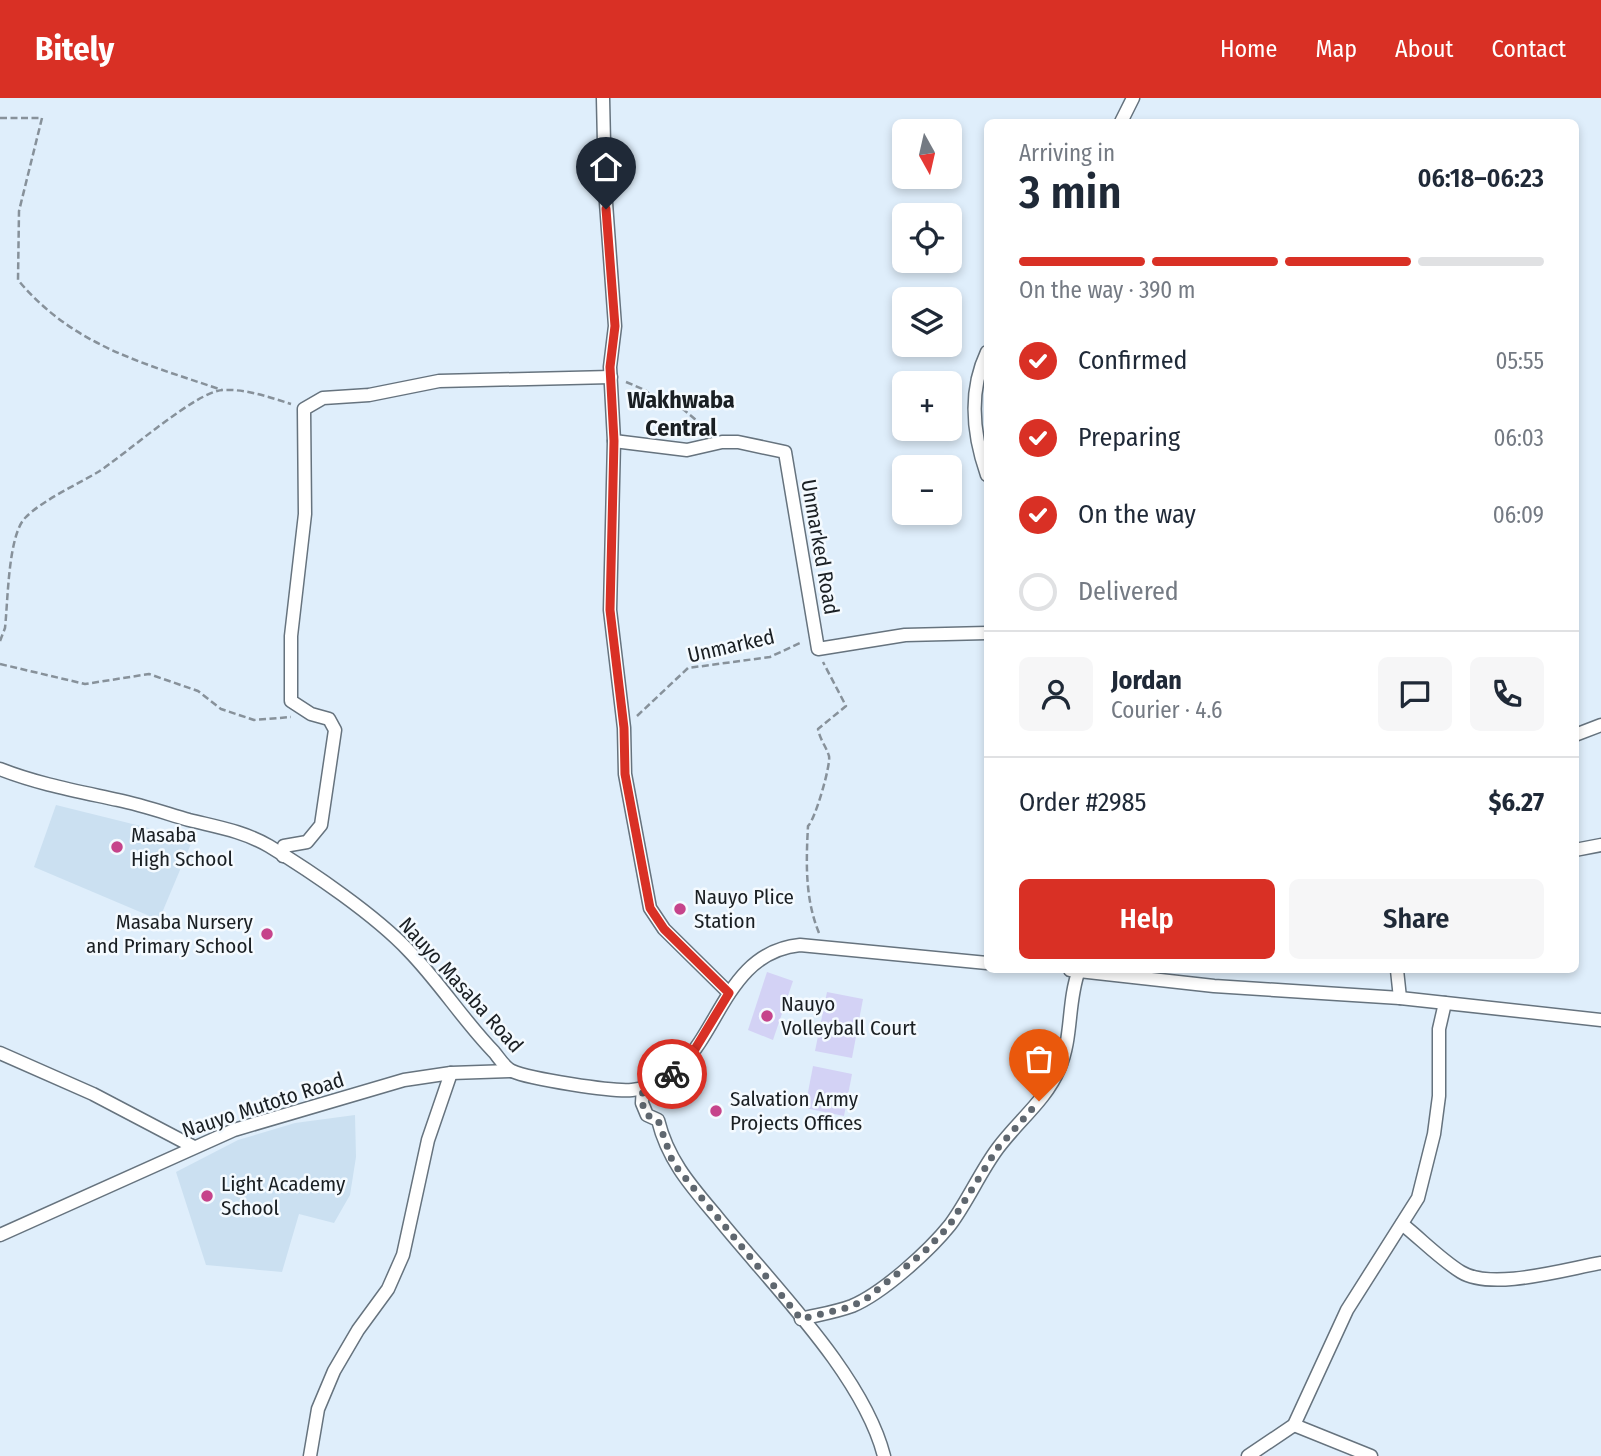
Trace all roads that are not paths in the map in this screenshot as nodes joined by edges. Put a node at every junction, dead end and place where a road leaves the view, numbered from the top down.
1 (603, 98) edge
2 (1132, 98) edge
3 (1122, 119) edge
4 (984, 362) edge
5 (611, 377) junction
6 (614, 441) junction
7 (984, 463) edge
8 (984, 633) edge
9 (1601, 725) edge
10 (1579, 733) edge
11 (0, 769) edge
12 (1601, 845) edge
13 (1579, 849) edge
14 (283, 856) junction
15 (984, 963) edge
16 (1074, 973) edge
17 (1100, 973) edge
18 (1398, 973) edge
19 (729, 993) junction
20 (1400, 998) junction
21 (1445, 1003) junction
22 (1601, 1020) edge
23 (0, 1053) edge
24 (511, 1070) junction
25 (451, 1073) junction
26 (643, 1087) junction
27 (192, 1146) junction
28 (1402, 1224) junction
29 (0, 1235) edge
30 (1601, 1264) edge
31 (801, 1319) junction
32 (1294, 1425) junction
33 (310, 1456) edge
34 (884, 1456) edge
35 (1248, 1456) edge
36 (1371, 1456) edge

1 - 5 street
2 - 3 street
4 - 7 street
5 - 6 street
5 - 14 street
6 - 8 street, Unmarked Road
6 - 19 street
9 - 10 street
11 - 14 street, Nauyo Masaba Road
12 - 13 street
14 - 24 street, Nauyo Masaba Road
15 - 19 street, Nauyo Masaba Road
16 - 31 street
17 - 20 street
18 - 20 street
19 - 26 street, Nauyo Masaba Road
20 - 21 street
21 - 22 street
21 - 28 street
23 - 27 street
24 - 25 street, Nauyo Mutoto Road
24 - 26 street, Nauyo Masaba Road
25 - 27 street, Nauyo Mutoto Road
25 - 33 street
26 - 31 street
27 - 29 street, Nauyo Mutoto Road
28 - 30 street
28 - 32 street
31 - 34 street
32 - 35 street
32 - 36 street

